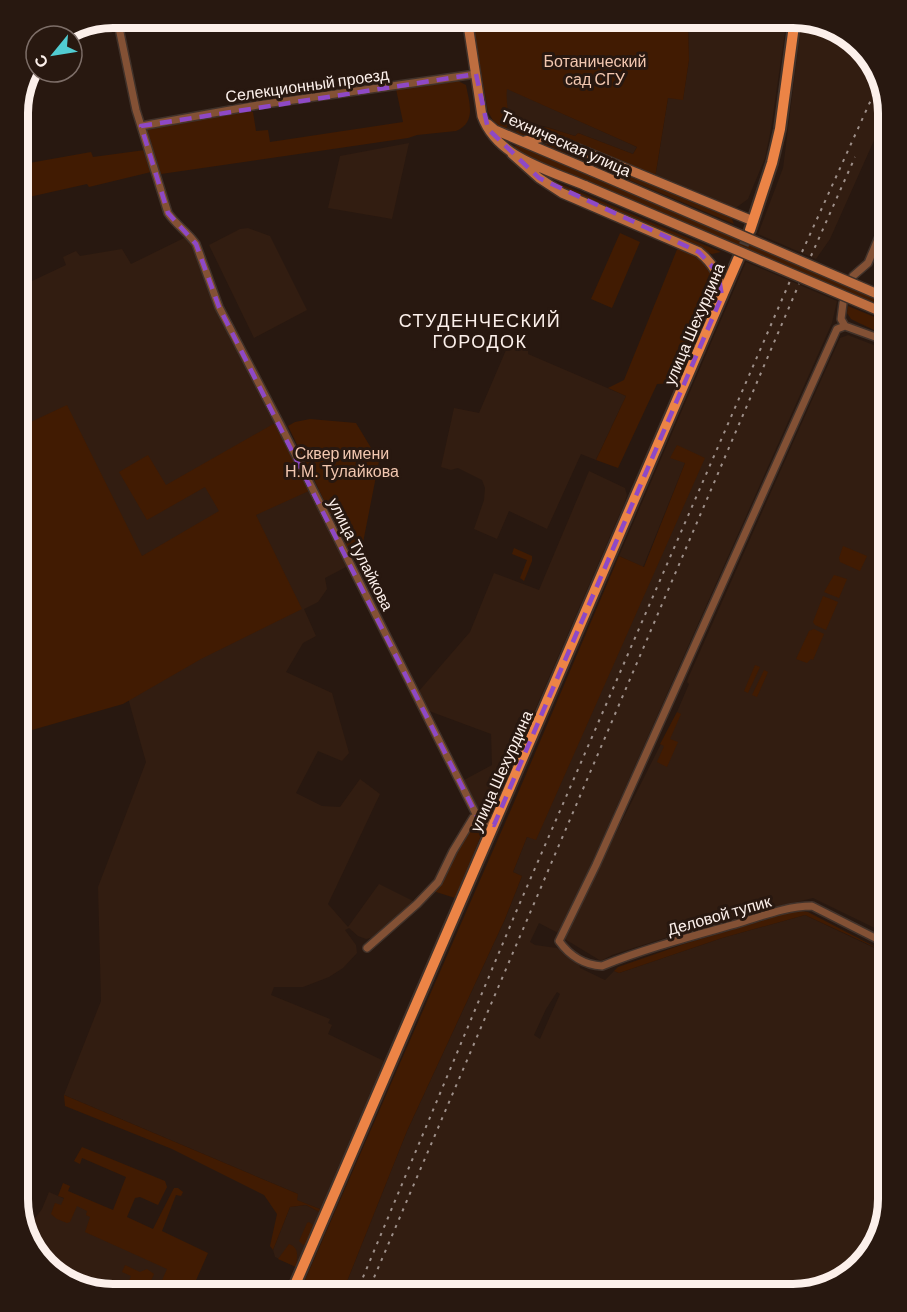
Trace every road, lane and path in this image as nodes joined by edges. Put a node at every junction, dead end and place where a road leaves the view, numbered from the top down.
1 (119, 28) edge
2 (469, 29) edge
3 (794, 29) edge
4 (476, 74) junction
5 (484, 121) junction
6 (141, 126) junction
7 (522, 140) junction
8 (511, 153) junction
9 (751, 226) joint
10 (878, 239) edge
11 (738, 259) tunnel mouth
12 (853, 276) dead end
13 (878, 294) edge
14 (722, 297) junction
15 (843, 303) dead end
16 (878, 310) edge
17 (845, 326) junction
18 (878, 338) edge
19 (477, 816) junction
20 (494, 825) junction
21 (878, 939) edge
22 (368, 948) dead end
23 (296, 1283) edge

1 - 6 street, улица Тулайкова
2 - 4 main road
3 - 9 main road
4 - 5 main road
4 - 6 street, Селекционный проезд
5 - 7 main road, Техническая улица
5 - 8 main road, Техническая улица
6 - 19 street, улица Тулайкова
7 - 8 street
7 - 9 main road
7 - 13 main road, Техническая улица, bridge
8 - 14 main road
8 - 16 main road, Техническая улица, bridge
10 - 12 street
11 - 14 main road, улица Шехурдина
14 - 20 main road, улица Шехурдина
15 - 17 street
17 - 18 street
17 - 21 street, Деловой тупик
19 - 20 street
19 - 22 street
20 - 23 main road, улица Шехурдина

